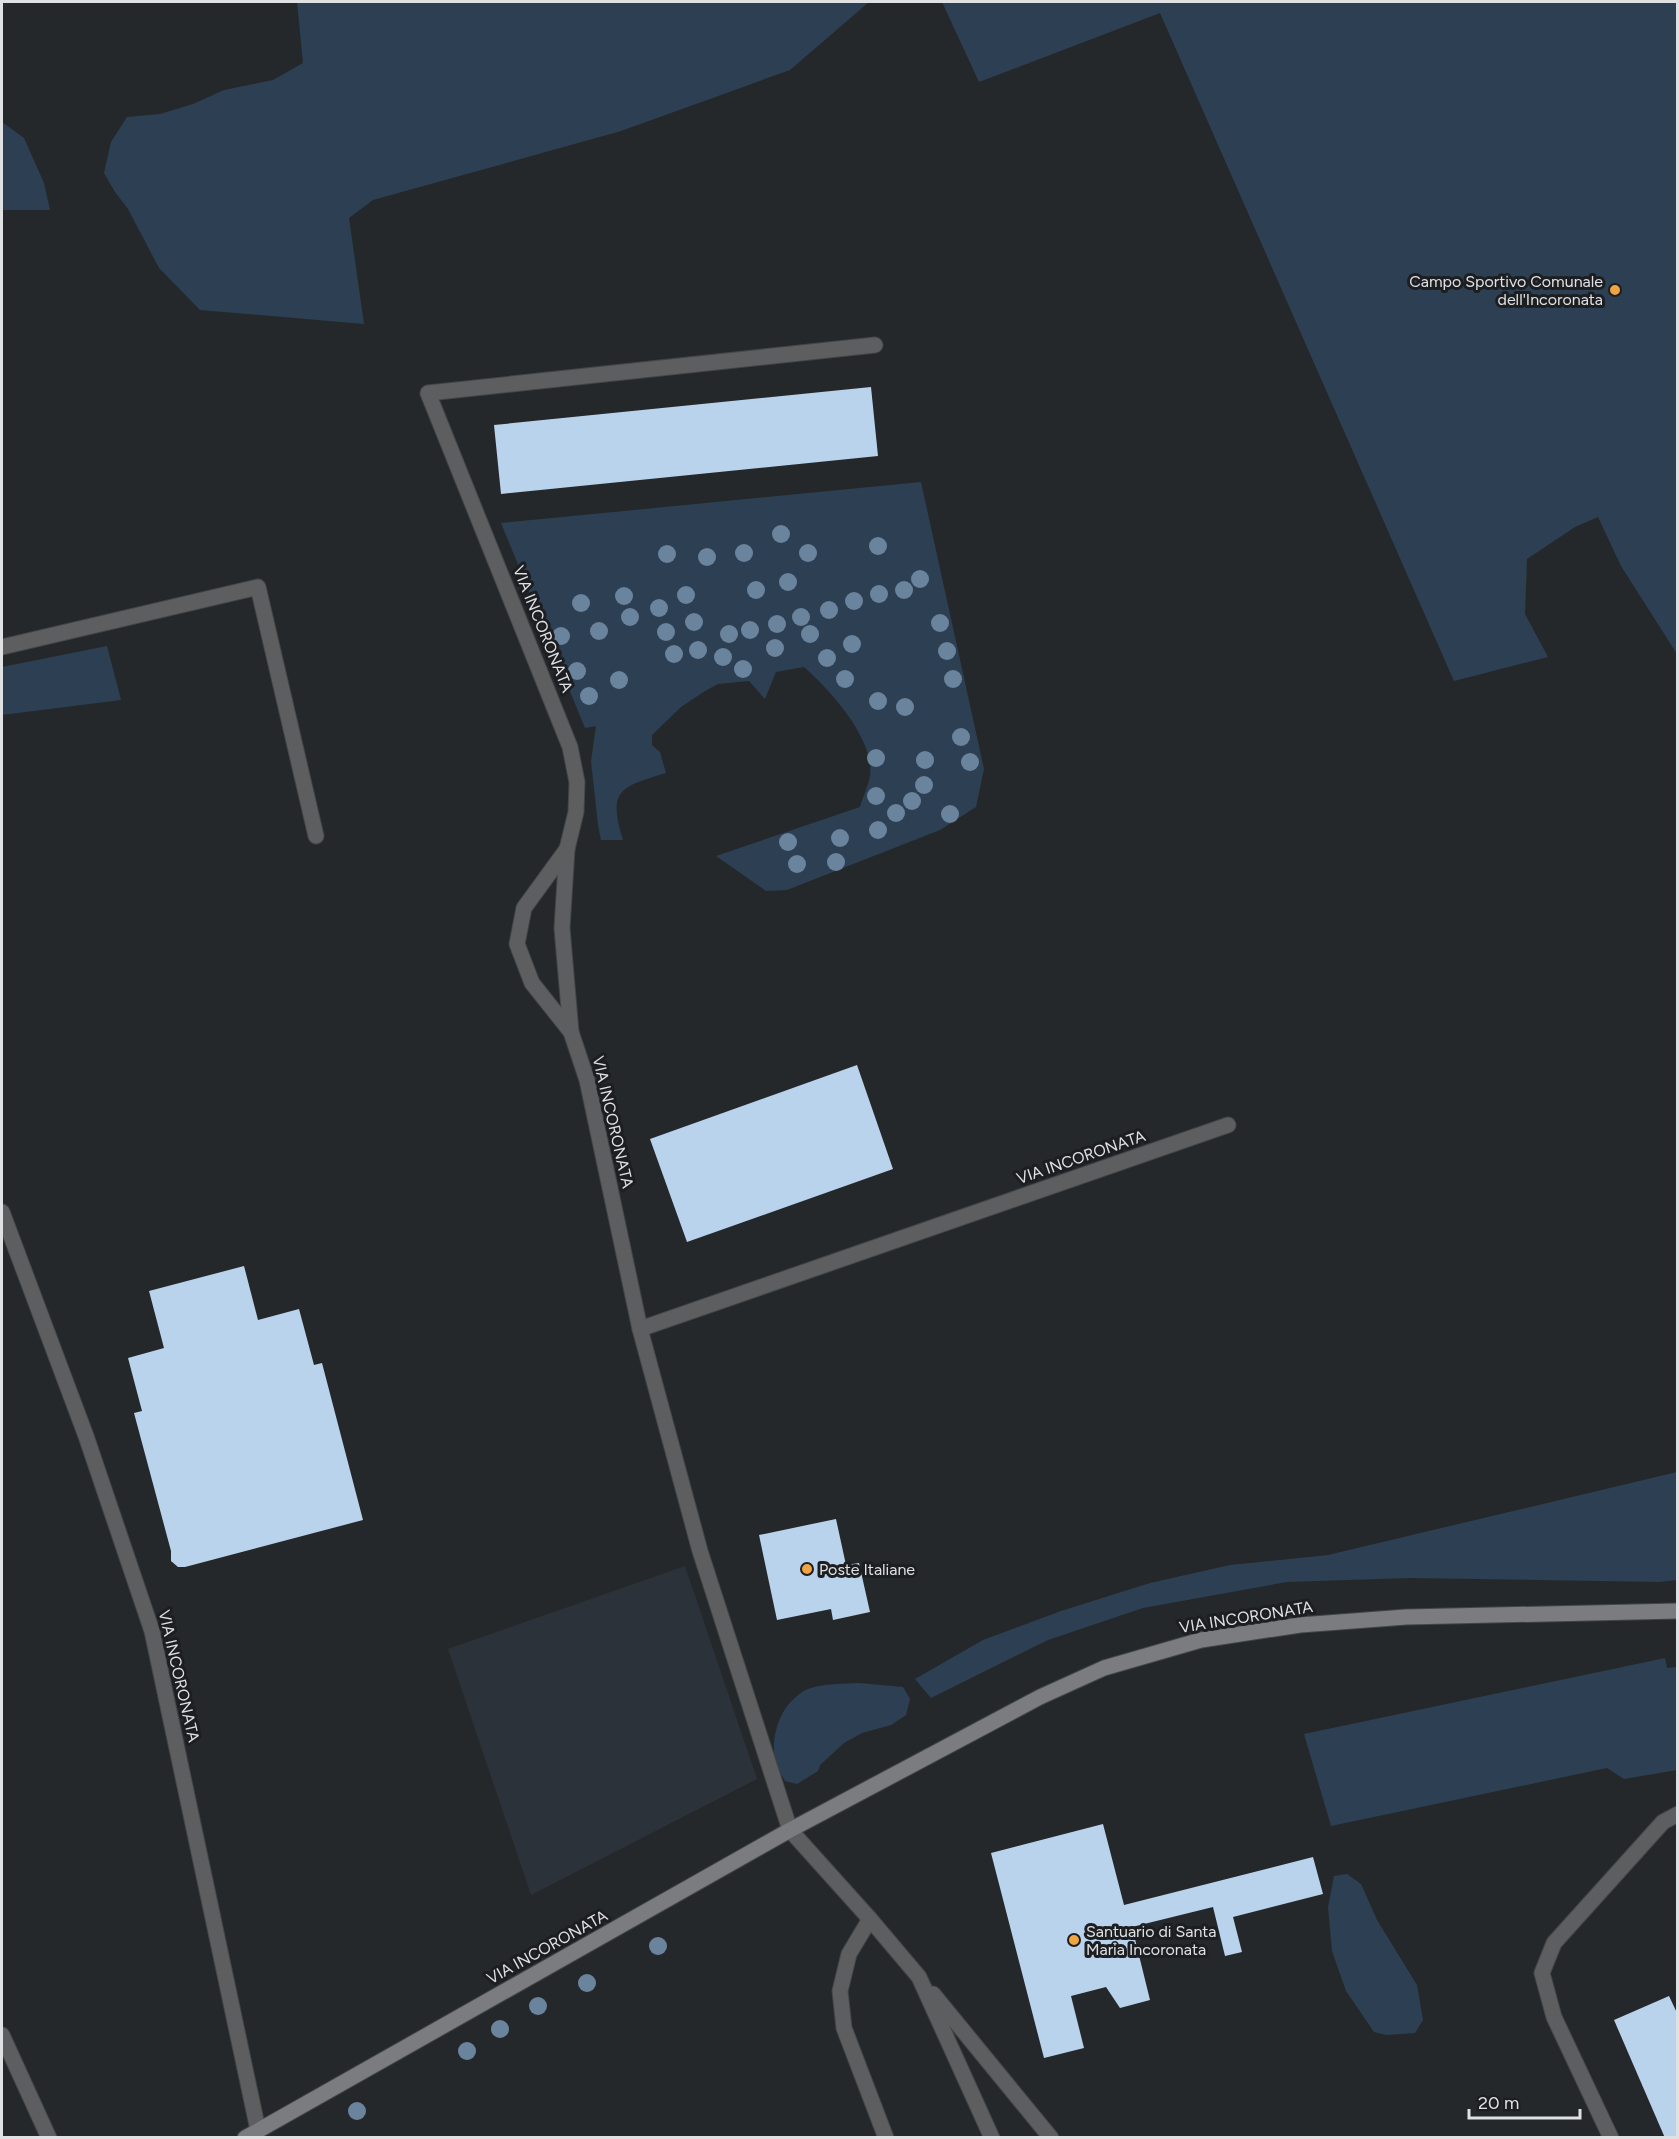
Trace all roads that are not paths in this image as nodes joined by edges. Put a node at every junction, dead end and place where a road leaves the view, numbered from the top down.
1 (875, 345) dead end
2 (2, 646) edge
3 (316, 836) dead end
4 (567, 849) junction
5 (571, 1032) junction
6 (1228, 1125) dead end
7 (2, 1212) edge
8 (640, 1329) junction
9 (1677, 1611) edge
10 (1677, 1814) edge
11 (790, 1830) junction
12 (870, 1919) junction
13 (919, 1977) junction
14 (2, 2035) edge
15 (251, 2134) edge
16 (49, 2138) edge
17 (886, 2138) edge
18 (992, 2138) edge
19 (1051, 2138) edge
20 (1611, 2138) edge

1 - 4 street, VIA INCORONATA
2 - 3 street
4 - 5 street, VIA INCORONATA
4 - 5 street
5 - 8 street, VIA INCORONATA
6 - 8 street, VIA INCORONATA
7 - 15 street, VIA INCORONATA
8 - 11 street, VIA INCORONATA
9 - 11 main road, VIA INCORONATA
10 - 20 street
11 - 12 street
11 - 15 main road, VIA INCORONATA
12 - 13 street
12 - 17 street
13 - 18 street
13 - 19 street
14 - 16 street

